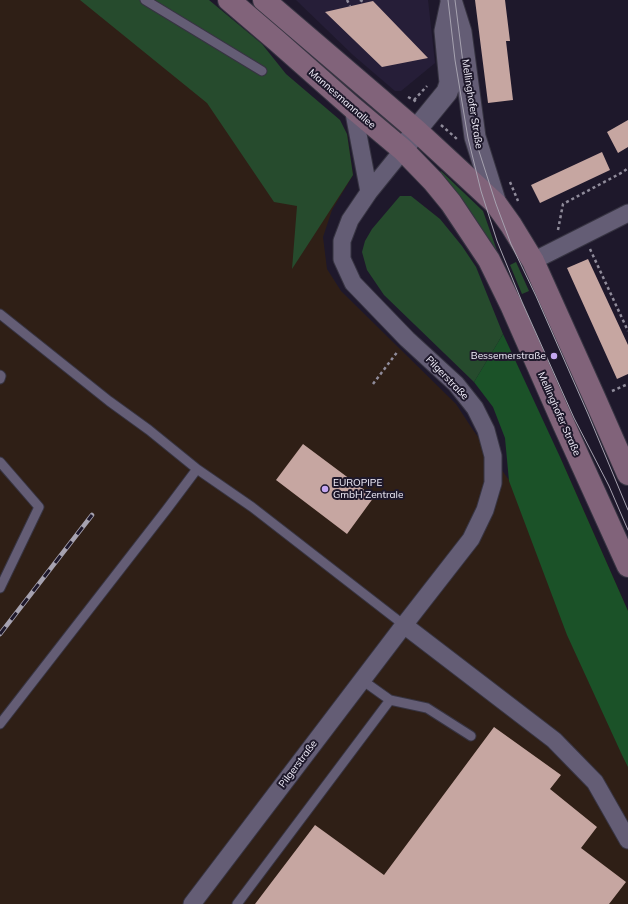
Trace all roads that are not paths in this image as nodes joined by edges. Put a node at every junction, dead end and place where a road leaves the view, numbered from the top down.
1 (145, 0) edge
2 (229, 0) edge
3 (264, 0) edge
4 (451, 2) edge
5 (262, 71) dead end
6 (353, 108) junction
7 (416, 130) junction
8 (403, 150) junction
9 (369, 192) junction
10 (451, 203) joint
11 (496, 204) junction
12 (628, 213) edge
13 (533, 261) junction
14 (0, 314) edge
15 (0, 375) edge
16 (0, 379) edge
17 (0, 462) edge
18 (197, 469) junction
19 (628, 474) edge
20 (628, 566) edge
21 (0, 588) edge
22 (404, 625) junction
23 (362, 680) junction
24 (390, 700) junction
25 (0, 724) edge
26 (471, 736) dead end
27 (628, 840) edge
28 (192, 904) edge
29 (237, 904) edge

1 - 5 lane
2 - 6 main road, Mannesmannallee
3 - 7 main road
4 - 7 street, Mellinghofer Straße
4 - 11 street, Mellinghofer Straße
6 - 8 main road, Mannesmannallee
6 - 9 street
7 - 8 street, Mellinghofer Straße
7 - 11 main road, Mellinghofer Straße
8 - 9 street, Pilgerstraße
8 - 10 main road, Mannesmannallee
9 - 22 street, Pilgerstraße
10 - 20 main road, Mellinghofer Straße
11 - 13 main road, Mellinghofer Straße
12 - 13 street
13 - 19 main road, Mellinghofer Straße
14 - 18 lane
15 - 16 lane
17 - 21 lane
18 - 22 lane
18 - 25 lane
22 - 23 street, Pilgerstraße
22 - 27 street
23 - 24 lane
23 - 28 street, Pilgerstraße
24 - 26 lane
24 - 29 lane

